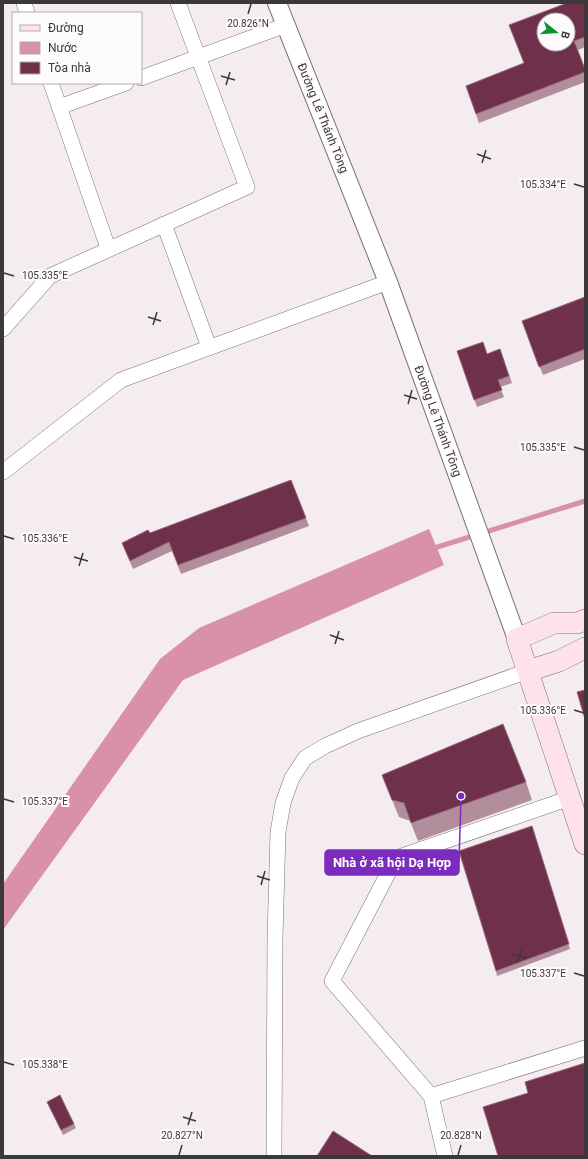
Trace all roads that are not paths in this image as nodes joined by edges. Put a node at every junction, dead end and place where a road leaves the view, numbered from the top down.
1 (178, 3) edge
2 (277, 3) edge
3 (286, 25) junction
4 (198, 57) junction
5 (142, 78) edge
6 (51, 84) edge
7 (123, 84) edge
8 (59, 107) junction
9 (164, 224) junction
10 (108, 248) junction
11 (388, 282) junction
12 (3, 328) edge
13 (209, 347) junction
14 (3, 472) edge
15 (585, 620) edge
16 (517, 639) junction
17 (585, 648) edge
18 (528, 671) junction
19 (570, 798) junction
20 (585, 844) edge
21 (585, 1048) edge
22 (431, 1096) junction
23 (274, 1156) edge
24 (445, 1156) edge

1 - 4 street
2 - 3 street, Đường Lê Thánh Tông
3 - 4 street
3 - 11 street, Đường Lê Thánh Tông
4 - 5 street
4 - 9 street
6 - 8 street
7 - 8 street
8 - 10 street
9 - 10 street
9 - 13 street
10 - 12 street
11 - 13 street
11 - 16 street, Đường Lê Thánh Tông
13 - 14 street
15 - 16 main road
16 - 18 main road, Đường Lê Thánh Tông
17 - 18 main road
18 - 19 main road, Đường Lê Thánh Tông
18 - 23 street
19 - 20 main road, Đường Lê Thánh Tông
19 - 22 street
21 - 22 street
22 - 24 street

